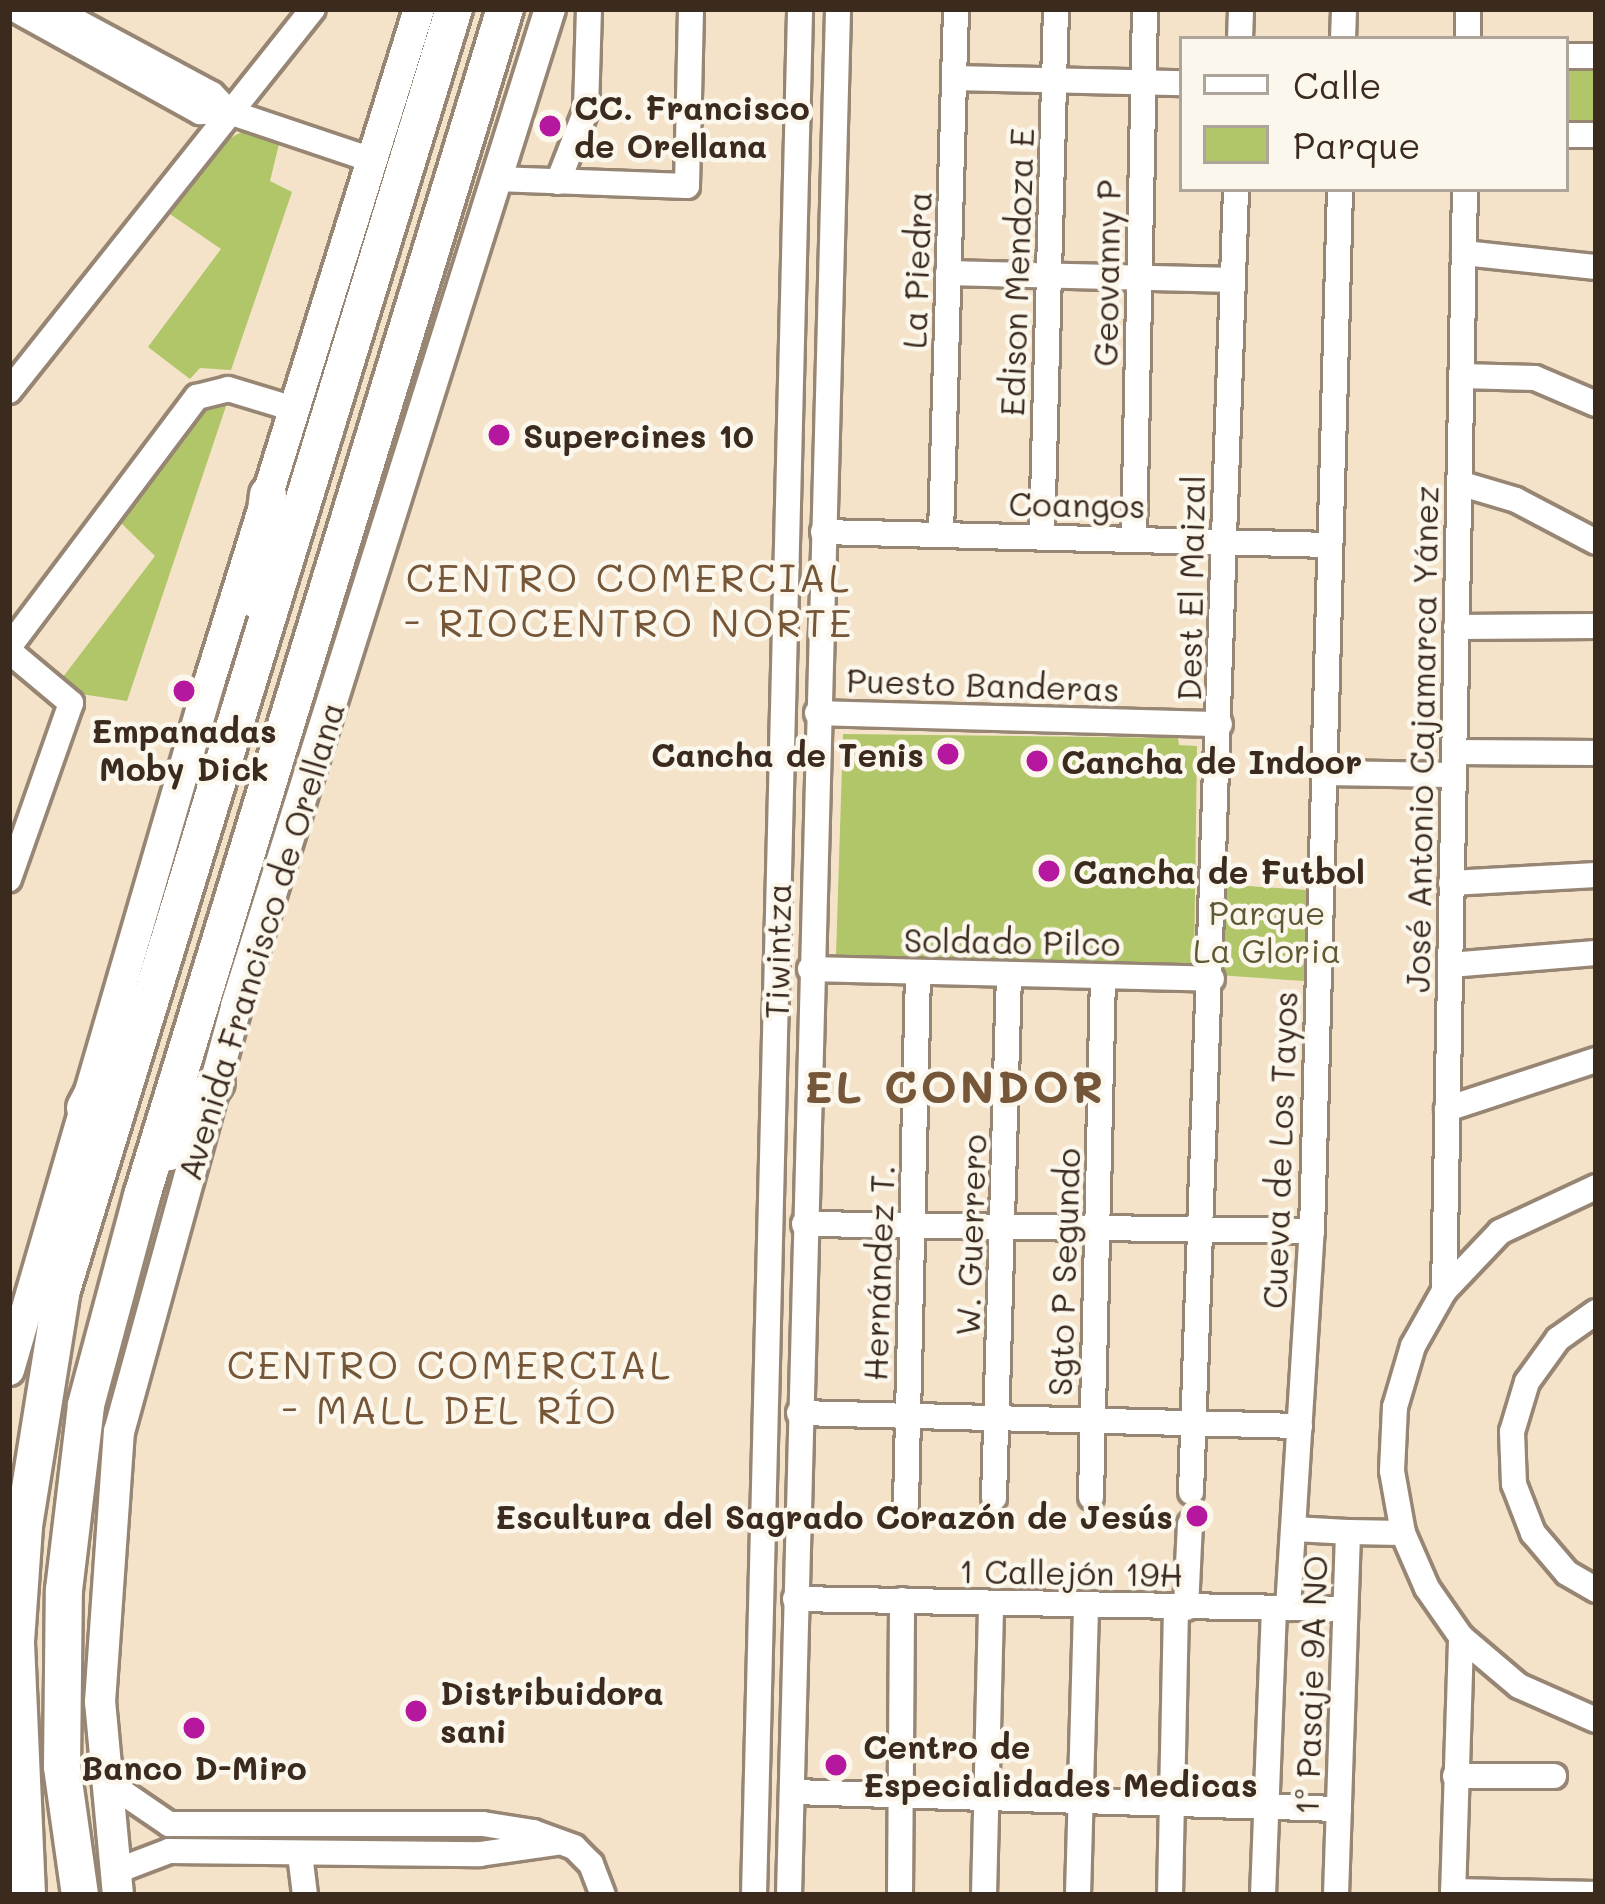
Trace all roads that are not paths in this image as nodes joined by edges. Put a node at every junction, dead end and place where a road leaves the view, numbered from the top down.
1 (14, 9) edge
2 (54, 9) edge
3 (313, 9) edge
4 (418, 9) edge
5 (454, 9) edge
6 (505, 9) edge
7 (550, 9) edge
8 (589, 9) edge
9 (692, 9) edge
10 (800, 9) edge
11 (838, 9) edge
12 (956, 9) edge
13 (1056, 9) edge
14 (1144, 9) edge
15 (954, 78) junction
16 (1054, 80) junction
17 (1143, 82) junction
18 (1179, 83) edge
19 (229, 112) junction
20 (372, 160) junction
21 (496, 179) junction
22 (558, 182) junction
23 (1235, 192) edge
24 (1340, 192) edge
25 (1465, 192) edge
26 (1464, 253) junction
27 (1596, 267) edge
28 (949, 273) junction
29 (1049, 275) junction
30 (1139, 278) junction
31 (1233, 280) junction
32 (1461, 376) junction
33 (9, 391) edge
34 (1596, 404) edge
35 (294, 409) junction
36 (1459, 483) junction
37 (268, 496) junction
38 (823, 532) junction
39 (941, 534) junction
40 (1042, 536) junction
41 (1134, 539) junction
42 (1223, 540) junction
43 (1596, 542) edge
44 (1330, 545) junction
45 (1456, 626) junction
46 (1596, 626) edge
47 (9, 649) edge
48 (244, 695) junction
49 (817, 712) junction
50 (1220, 724) junction
51 (1596, 753) edge
52 (1454, 764) junction
53 (1324, 773) junction
54 (1596, 875) edge
55 (9, 879) edge
56 (1451, 883) junction
57 (1596, 953) edge
58 (1450, 965) junction
59 (810, 969) junction
60 (918, 972) junction
61 (1009, 974) junction
62 (1102, 977) junction
63 (1212, 980) junction
64 (153, 985) junction
65 (775, 1040) junction
66 (808, 1042) junction
67 (1596, 1060) edge
68 (216, 1082) junction
69 (85, 1108) junction
70 (1447, 1109) junction
71 (1596, 1187) edge
72 (142, 1196) junction
73 (804, 1223) junction
74 (914, 1225) junction
75 (1006, 1227) junction
76 (1099, 1229) junction
77 (1200, 1231) junction
78 (1312, 1231) junction
79 (1444, 1291) junction
80 (1596, 1312) edge
81 (9, 1370) edge
82 (799, 1413) junction
83 (905, 1416) junction
84 (995, 1416) junction
85 (1091, 1420) junction
86 (1193, 1421) junction
87 (1300, 1426) junction
88 (38, 1441) junction
89 (1191, 1492) dead end
90 (1091, 1497) dead end
91 (994, 1498) dead end
92 (906, 1505) dead end
93 (1190, 1524) dead end
94 (1293, 1529) junction
95 (1348, 1532) junction
96 (1403, 1533) junction
97 (67, 1571) junction
98 (1596, 1590) edge
99 (795, 1599) junction
100 (902, 1600) junction
101 (991, 1604) junction
102 (1086, 1606) junction
103 (1181, 1608) junction
104 (1281, 1608) junction
105 (1346, 1609) junction
106 (1461, 1637) junction
107 (1596, 1720) edge
108 (1455, 1776) junction
109 (1554, 1776) dead end
110 (106, 1781) junction
111 (794, 1792) junction
112 (988, 1796) junction
113 (898, 1797) junction
114 (1083, 1799) junction
115 (1171, 1802) junction
116 (1266, 1807) junction
117 (1339, 1809) junction
118 (170, 1824) junction
119 (555, 1844) junction
120 (169, 1851) junction
121 (299, 1854) junction
122 (116, 1883) edge
123 (1453, 1893) edge
124 (1596, 1894) edge
125 (27, 1895) edge
126 (80, 1895) edge
127 (305, 1895) edge
128 (603, 1895) edge
129 (754, 1895) edge
130 (789, 1895) edge
131 (900, 1895) edge
132 (984, 1895) edge
133 (1078, 1895) edge
134 (1170, 1895) edge
135 (1264, 1895) edge
136 (1336, 1895) edge

1 - 19 street
2 - 19 street
3 - 19 street
4 - 20 main road
5 - 48 highway
6 - 72 highway, Avenida Francisco de Orellana
7 - 21 main road, Avenida Francisco de Orellana
8 - 22 street
9 - 22 street
10 - 65 street, Tiwintza
11 - 38 street, Tiwintza
12 - 15 street, La Piedra
13 - 16 street, Edison Mendoza E
14 - 17 street, Geovanny P
15 - 16 street
15 - 28 street, La Piedra
16 - 17 street
16 - 29 street, Edison Mendoza E
17 - 18 street
17 - 30 street, Geovanny P
19 - 20 street
19 - 33 street
20 - 35 main road
21 - 22 street
21 - 68 main road, Avenida Francisco de Orellana
23 - 31 street, Dest El Maizal
24 - 44 street, Cueva de Los Tayos
25 - 26 street, José Antonio Cajamarca Yánez
26 - 27 street
26 - 32 street, José Antonio Cajamarca Yánez
28 - 29 street
28 - 39 street, La Piedra
29 - 30 street
29 - 40 street, Edison Mendoza E
30 - 31 street
30 - 41 street, Geovanny P
31 - 42 street, Dest El Maizal
32 - 34 street
32 - 36 street, José Antonio Cajamarca Yánez
35 - 37 main road
35 - 47 street
36 - 43 street
36 - 45 street, José Antonio Cajamarca Yánez
37 - 48 highway
37 - 69 main road
38 - 39 street, Coangos
38 - 49 street, Tiwintza
39 - 40 street, Coangos
40 - 41 street, Coangos
41 - 42 street, Coangos
42 - 44 street, Coangos
42 - 50 street, Dest El Maizal
44 - 53 street, Cueva de Los Tayos
45 - 46 street
45 - 52 street, José Antonio Cajamarca Yánez
47 - 55 street
48 - 64 highway
49 - 50 street, Puesto Banderas
49 - 59 street, Tiwintza
50 - 63 street, Dest El Maizal
51 - 52 street
52 - 53 street
52 - 56 street, José Antonio Cajamarca Yánez
53 - 78 street, Cueva de Los Tayos
54 - 56 street
56 - 58 street, José Antonio Cajamarca Yánez
57 - 58 street
58 - 70 street, José Antonio Cajamarca Yánez
59 - 60 street, Soldado Pilco
59 - 66 street, Tiwintza
60 - 61 street, Soldado Pilco
60 - 74 street, Hernández T.
61 - 62 street, Soldado Pilco
61 - 75 street, W. Guerrero
62 - 63 street, Soldado Pilco
62 - 76 street, Sgto P Segundo
63 - 77 street, Dest El Maizal
64 - 69 highway
64 - 88 highway
65 - 66 street
65 - 129 street, Tiwintza
66 - 73 street, Tiwintza
67 - 70 street
68 - 72 highway
68 - 110 main road, Avenida Francisco de Orellana
69 - 81 main road
70 - 79 street, José Antonio Cajamarca Yánez
71 - 79 street
72 - 97 highway, Avenida Francisco de Orellana
73 - 74 street
73 - 82 street, Tiwintza
74 - 75 street
74 - 83 street, Hernández T.
75 - 76 street
75 - 84 street, W. Guerrero
76 - 77 street
76 - 85 street, Sgto P Segundo
77 - 78 street
77 - 86 street, Dest El Maizal
78 - 87 street, Cueva de Los Tayos
79 - 96 street
80 - 98 street
82 - 83 street
82 - 99 street, Tiwintza
83 - 84 street
83 - 92 street, Hernández T.
84 - 85 street
84 - 91 street, W. Guerrero
85 - 86 street
85 - 90 street, Sgto P Segundo
86 - 87 street
86 - 89 street, Dest El Maizal
87 - 94 street, Cueva de Los Tayos
88 - 97 highway
88 - 125 highway
93 - 103 street
94 - 95 street
94 - 104 street, Cueva de Los Tayos
95 - 96 street, 1º Pasaje 9A NO
95 - 105 street, 1º Pasaje 9A NO
96 - 106 street
97 - 126 highway, Avenida Francisco de Orellana
99 - 100 street, 1 Callejón 19H
99 - 111 street, Tiwintza
100 - 101 street, 1 Callejón 19H
100 - 113 street
101 - 102 street, 1 Callejón 19H
101 - 112 street
102 - 103 street, 1 Callejón 19H
102 - 114 street
103 - 104 street, 1 Callejón 19H
103 - 115 street
104 - 105 street, 1 Callejón 19H
104 - 116 street, Cueva de Los Tayos
105 - 117 street, 1º Pasaje 9A NO
106 - 107 street
106 - 108 street
108 - 109 street
108 - 123 street
110 - 118 street
110 - 122 main road, Avenida Francisco de Orellana
111 - 113 street
111 - 130 street, Tiwintza
112 - 113 street
112 - 114 street
112 - 132 street
113 - 131 street
114 - 115 street
114 - 133 street
115 - 116 street
115 - 134 street
116 - 117 street
116 - 135 street, Cueva de Los Tayos
117 - 136 street, 1º Pasaje 9A NO
118 - 119 street
118 - 120 street
119 - 121 street
119 - 128 street
120 - 121 street
120 - 122 street
121 - 127 street
123 - 124 street

